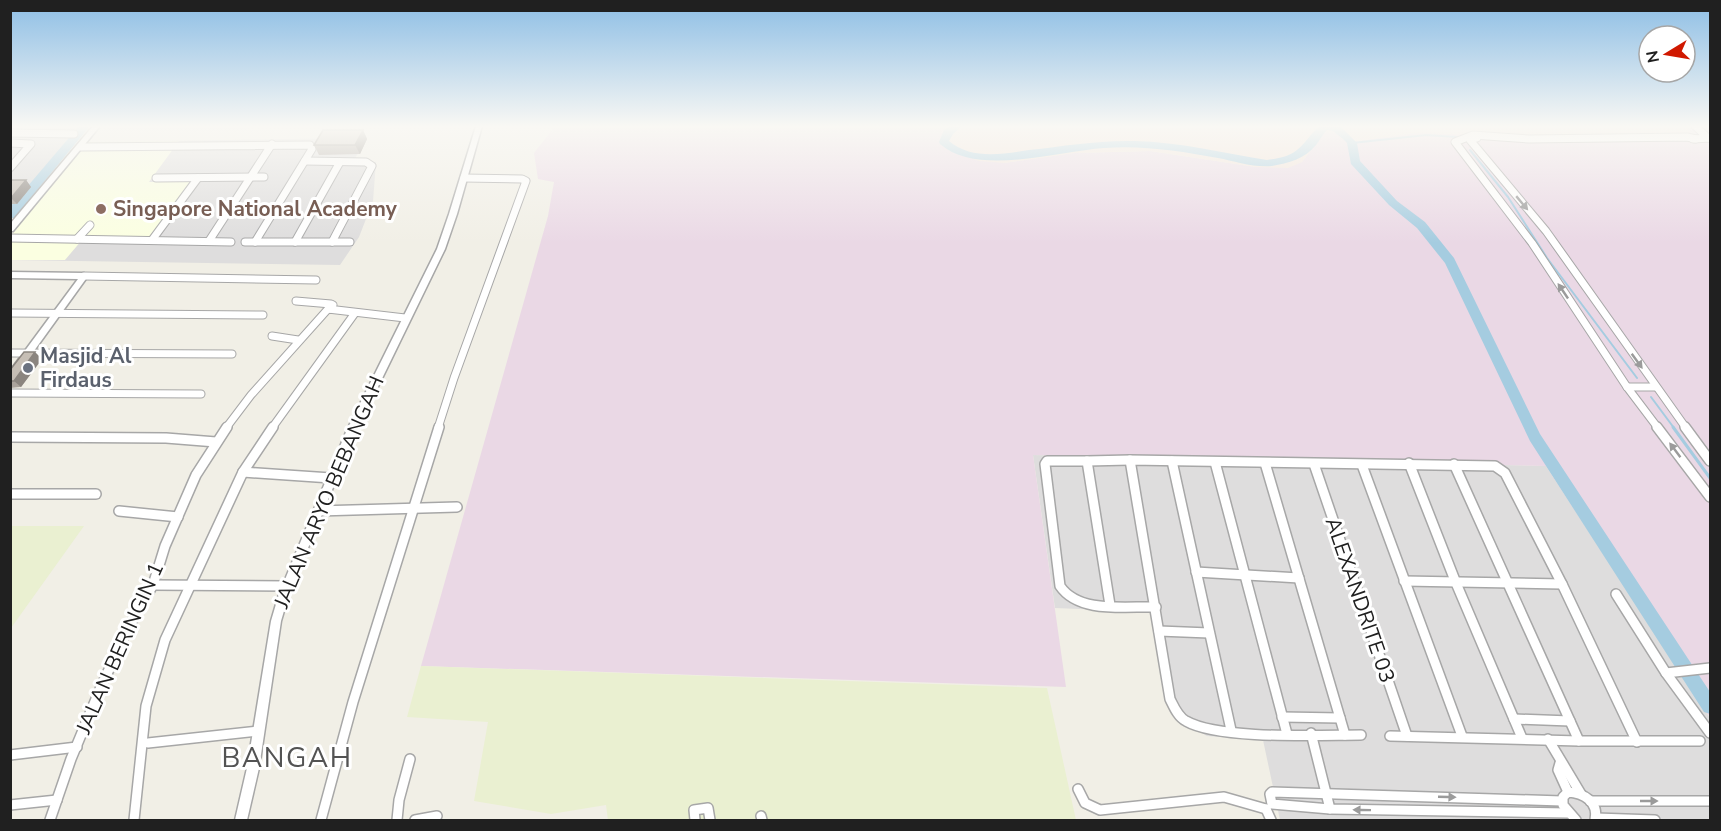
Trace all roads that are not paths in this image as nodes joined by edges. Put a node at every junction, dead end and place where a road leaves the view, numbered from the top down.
1 (66, 165) edge
2 (259, 165) edge
3 (303, 165) edge
4 (338, 165) edge
5 (372, 165) edge
6 (468, 165) edge
7 (1471, 165) edge
8 (1490, 165) edge
9 (264, 177) dead end
10 (156, 178) dead end
11 (198, 178) junction
12 (250, 178) junction
13 (464, 178) junction
14 (90, 225) dead end
15 (10, 229) edge
16 (10, 238) edge
17 (77, 239) junction
18 (152, 240) junction
19 (209, 241) junction
20 (231, 242) dead end
21 (245, 242) dead end
22 (255, 242) junction
23 (295, 242) junction
24 (332, 242) junction
25 (350, 242) dead end
26 (10, 275) edge
27 (84, 276) junction
28 (316, 280) dead end
29 (296, 301) dead end
30 (329, 309) junction
31 (10, 313) edge
32 (57, 313) junction
33 (355, 313) junction
34 (263, 315) dead end
35 (405, 318) junction
36 (272, 336) dead end
37 (298, 340) junction
38 (29, 352) junction
39 (10, 353) edge
40 (232, 354) dead end
41 (10, 378) edge
42 (1631, 387) junction
43 (1653, 387) junction
44 (10, 393) edge
45 (201, 394) dead end
46 (10, 437) edge
47 (216, 442) junction
48 (1130, 460) junction
49 (1087, 461) junction
50 (1172, 461) junction
51 (1710, 461) edge
52 (1215, 462) junction
53 (1264, 463) junction
54 (1314, 464) junction
55 (1409, 464) junction
56 (1454, 464) junction
57 (1362, 465) junction
58 (243, 472) junction
59 (331, 477) junction
60 (10, 494) edge
61 (96, 494) dead end
62 (1710, 497) edge
63 (457, 507) dead end
64 (414, 510) junction
65 (119, 511) dead end
66 (318, 511) junction
67 (178, 517) junction
68 (1196, 572) junction
69 (1245, 574) junction
70 (1299, 578) junction
71 (1404, 581) junction
72 (1508, 582) junction
73 (1456, 583) junction
74 (1562, 584) junction
75 (153, 585) junction
76 (191, 585) junction
77 (287, 586) junction
78 (1616, 594) dead end
79 (1110, 604) junction
80 (1156, 607) junction
81 (1159, 631) junction
82 (1209, 633) junction
83 (1710, 668) edge
84 (1666, 673) junction
85 (1282, 717) junction
86 (1340, 718) junction
87 (1514, 719) junction
88 (1570, 721) junction
89 (1231, 730) junction
90 (259, 731) junction
91 (1710, 733) edge
92 (1287, 734) junction
93 (1311, 734) junction
94 (1345, 735) junction
95 (1361, 735) dead end
96 (1390, 736) dead end
97 (1407, 736) junction
98 (1462, 736) junction
99 (1522, 738) junction
100 (1548, 739) junction
101 (1579, 741) junction
102 (1700, 741) dead end
103 (148, 742) dead end
104 (1637, 742) junction
105 (76, 747) junction
106 (10, 755) edge
107 (410, 759) dead end
108 (1560, 763) junction
109 (1078, 789) dead end
110 (1326, 792) junction
111 (1581, 794) junction
112 (1565, 797) junction
113 (57, 800) junction
114 (1590, 801) junction
115 (1710, 801) edge
116 (10, 806) edge
117 (1269, 806) junction
118 (1330, 809) junction
119 (437, 816) dead end
120 (1572, 817) edge
121 (1595, 819) edge
122 (50, 820) edge
123 (134, 820) edge
124 (242, 820) edge
125 (321, 820) edge
126 (397, 820) edge
127 (415, 820) edge
128 (695, 820) edge
129 (710, 820) edge
130 (1271, 820) edge
131 (1655, 820) edge

1 - 15 street
2 - 12 street
3 - 22 street
4 - 23 street
5 - 24 street
6 - 13 street, JALAN ARYO BEBANGAH
42 -> 7 street
8 -> 43 street
9 - 12 street
10 - 11 street
11 - 12 street
11 - 18 street
12 - 19 street
13 - 35 street, JALAN ARYO BEBANGAH
13 - 64 street
14 - 17 street
16 - 17 street
17 - 18 street
18 - 19 street
19 - 20 street
21 - 22 street
22 - 23 street
23 - 24 street
24 - 25 street
26 - 27 street
27 - 28 street
27 - 32 street
29 - 30 street
30 - 33 street
30 - 37 street, JALAN BERINGIN 1
31 - 32 street
32 - 34 street
32 - 38 street
33 - 35 street
33 - 58 street
35 - 59 street, JALAN ARYO BEBANGAH
36 - 37 street
37 - 47 street, JALAN BERINGIN 1
38 - 39 street
38 - 40 street
38 - 41 street
42 - 43 street
62 -> 42 street
43 - 51 street
44 - 45 street
46 - 47 street
47 - 67 street, JALAN BERINGIN 1
48 - 49 street
48 - 50 street
48 - 80 street
49 - 79 street
49 - 79 street
50 - 52 street
50 - 68 street
52 - 53 street
52 - 69 street
53 - 54 street
53 - 70 street
54 - 57 street
54 - 97 street, ALEXANDRITE 03
55 - 56 street
55 - 57 street
55 - 73 street
56 - 72 street
56 - 74 street
57 - 71 street
58 - 59 street
58 - 76 street
59 - 66 street, JALAN ARYO BEBANGAH
60 - 61 street
63 - 64 street
64 - 66 street
64 - 125 street
65 - 67 street
66 - 77 street, JALAN ARYO BEBANGAH
67 - 75 street, JALAN BERINGIN 1
68 - 69 street
68 - 82 street
69 - 70 street
69 - 85 street
70 - 86 street
71 - 73 street
71 - 98 street
72 - 73 street
72 - 74 street
72 - 88 street
73 - 87 street
74 - 104 street
75 - 76 street
75 - 105 street, JALAN BERINGIN 1
76 - 77 street
76 - 123 street
77 - 90 street, JALAN ARYO BEBANGAH
78 - 84 street
79 - 80 street
80 - 81 street
81 - 82 street
81 - 89 street
82 - 89 street
83 - 84 street
84 - 91 street
85 - 86 street
85 - 92 street
86 - 94 street
87 - 88 street
87 - 99 street
88 - 101 street
89 - 92 street
90 - 103 street
90 - 124 street, JALAN ARYO BEBANGAH
92 - 93 street
93 - 94 street
93 - 110 street
94 - 95 street
96 - 97 street
97 - 98 street
98 - 99 street
99 - 100 street
100 - 101 street
100 - 108 street
101 - 104 street
102 - 104 street
105 - 106 street
105 - 113 street, JALAN BERINGIN 1
107 - 126 street
108 - 111 street
108 - 112 street
109 - 117 street
110 -> 112 street
110 - 117 street
110 - 118 street
111 - 112 street
111 - 114 street
112 - 120 street
113 - 116 street
113 - 122 street, JALAN BERINGIN 1
114 -> 115 street
114 - 121 street
117 - 118 street
117 - 130 street
120 -> 118 street
119 - 127 street
121 - 131 street
128 - 129 street

